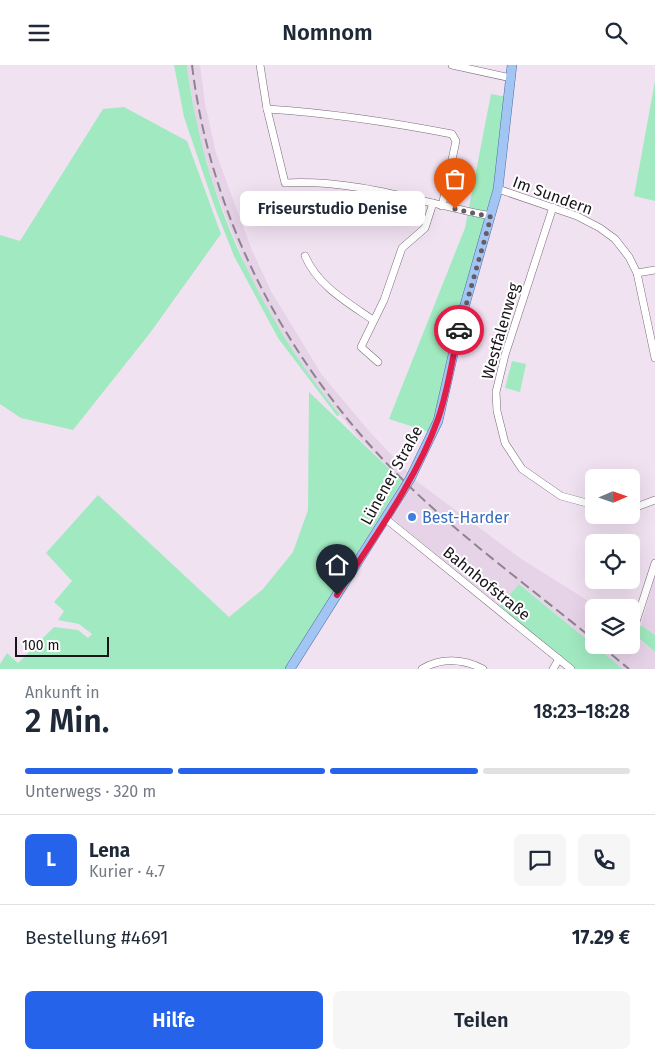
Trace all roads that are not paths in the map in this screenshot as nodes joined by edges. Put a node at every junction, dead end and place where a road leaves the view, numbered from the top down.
1 (260, 65) edge
2 (452, 65) edge
3 (512, 65) edge
4 (511, 78) junction
5 (267, 109) junction
6 (498, 189) junction
7 (433, 203) junction
8 (442, 205) junction
9 (553, 207) junction
10 (491, 217) junction
11 (305, 256) dead end
12 (655, 270) edge
13 (637, 273) junction
14 (373, 320) junction
15 (655, 358) edge
16 (378, 362) dead end
17 (655, 500) edge
18 (585, 502) edge
19 (640, 506) edge
20 (386, 519) junction
21 (655, 563) edge
22 (640, 610) edge
23 (559, 659) junction
24 (290, 669) edge
25 (422, 669) edge
26 (483, 669) edge
27 (553, 669) edge
28 (571, 669) edge

1 - 5 street
2 - 4 street
3 - 4 main road, Lünener Straße
4 - 6 main road, Lünener Straße
5 - 7 street
5 - 8 street
6 - 9 street, Im Sundern
6 - 10 main road, Lünener Straße
7 - 8 street
7 - 14 street
8 - 10 street
9 - 13 street, Im Sundern
9 - 18 street, Westfalenweg
10 - 20 main road, Lünener Straße
11 - 14 street
12 - 13 street
13 - 15 street, Im Sundern
14 - 16 street
17 - 19 street
20 - 23 street, Bahnhofstraße
20 - 24 main road, Lünener Straße
21 - 22 street
23 - 27 street
23 - 28 street, Bahnhofstraße
25 - 26 street

